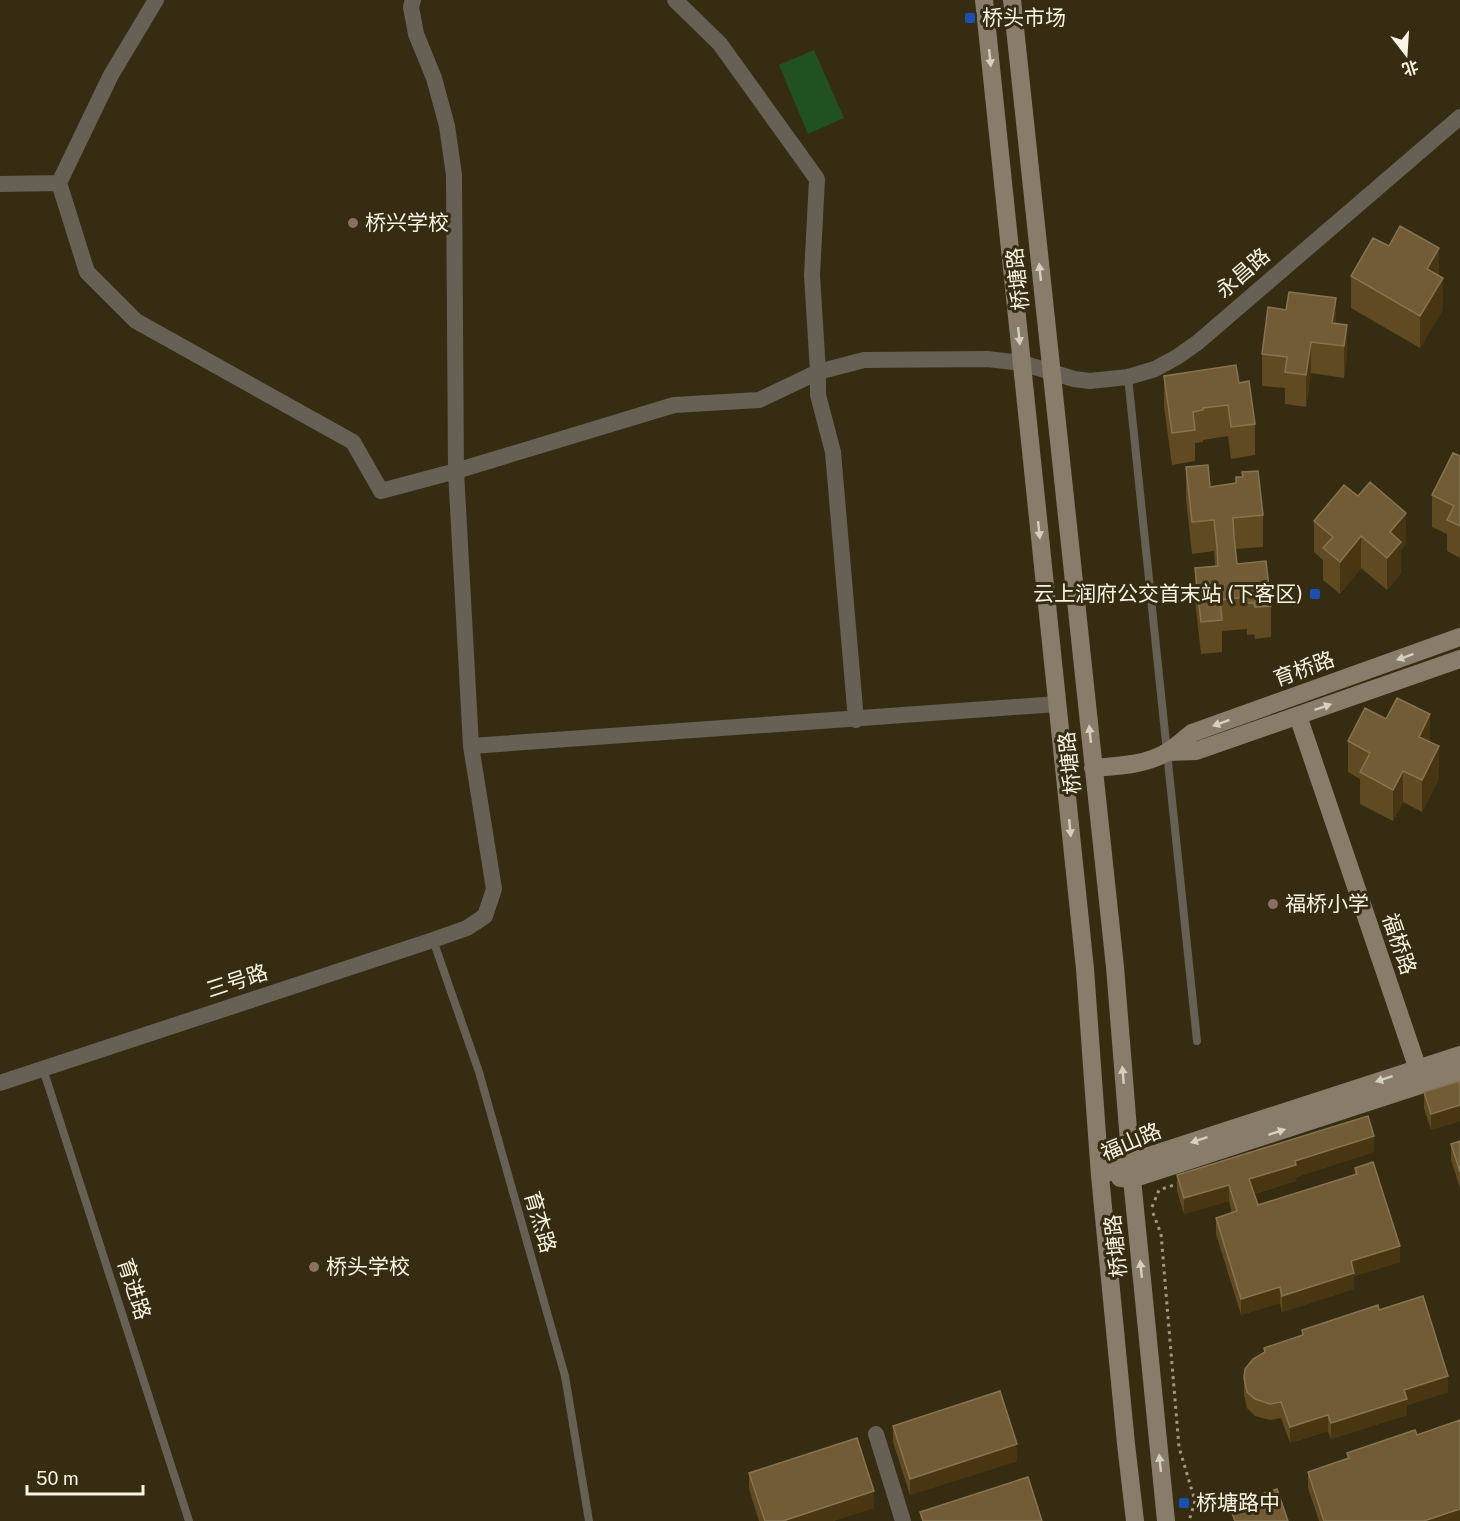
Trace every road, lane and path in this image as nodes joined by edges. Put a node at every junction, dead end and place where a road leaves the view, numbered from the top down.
1 (156, 0) edge
2 (412, 0) edge
3 (675, 0) edge
4 (984, 0) edge
5 (1012, 0) edge
6 (1460, 117) edge
7 (59, 183) junction
8 (0, 184) edge
9 (1022, 363) junction
10 (818, 372) junction
11 (1051, 372) junction
12 (1128, 377) junction
13 (456, 471) junction
14 (1460, 637) edge
15 (1460, 659) edge
16 (1057, 704) junction
17 (1298, 716) junction
18 (856, 720) junction
19 (471, 746) junction
20 (1167, 752) junction
21 (1093, 768) junction
22 (433, 940) junction
23 (1197, 1041) dead end
24 (1460, 1055) edge
25 (44, 1069) junction
26 (1460, 1072) edge
27 (1420, 1076) junction
28 (0, 1083) edge
29 (1131, 1171) junction
30 (1100, 1176) junction
31 (1181, 1183) edge
32 (876, 1434) dead end
33 (189, 1521) edge
34 (589, 1521) edge
35 (903, 1521) edge
36 (1135, 1521) edge
37 (1166, 1521) edge
38 (1189, 1521) edge

1 - 7 street
2 - 13 street
3 - 10 street
4 -> 9 street, 桥塘路
11 -> 5 street, 桥塘路
6 - 12 street, 永昌路
7 - 8 street
7 - 13 street, 永昌路
9 - 10 street, 永昌路
9 - 11 street, 永昌路
9 -> 16 street, 桥塘路
10 - 13 street, 永昌路
10 - 18 street
11 - 12 street, 永昌路
21 -> 11 street, 桥塘路
12 - 20 lane
13 - 19 street
14 -> 20 street, 育桥路
17 -> 15 street, 育桥路
16 - 18 street
16 -> 30 street, 桥塘路
17 - 20 street, 育桥路
17 - 27 street, 福桥路
18 - 19 street
19 - 22 street, 三号路
20 - 21 street, 育桥路
20 - 23 lane
29 -> 21 street, 桥塘路
22 - 25 street, 三号路
22 - 34 lane, 育杰路
24 - 27 street, 福山路
25 - 28 street, 三号路
25 - 33 lane, 育进路
26 - 27 street, 福山路
27 - 29 street, 福山路
29 - 30 street, 福山路
37 -> 29 street, 桥塘路
30 - 36 street, 桥塘路
31 - 38 path
32 - 35 street

